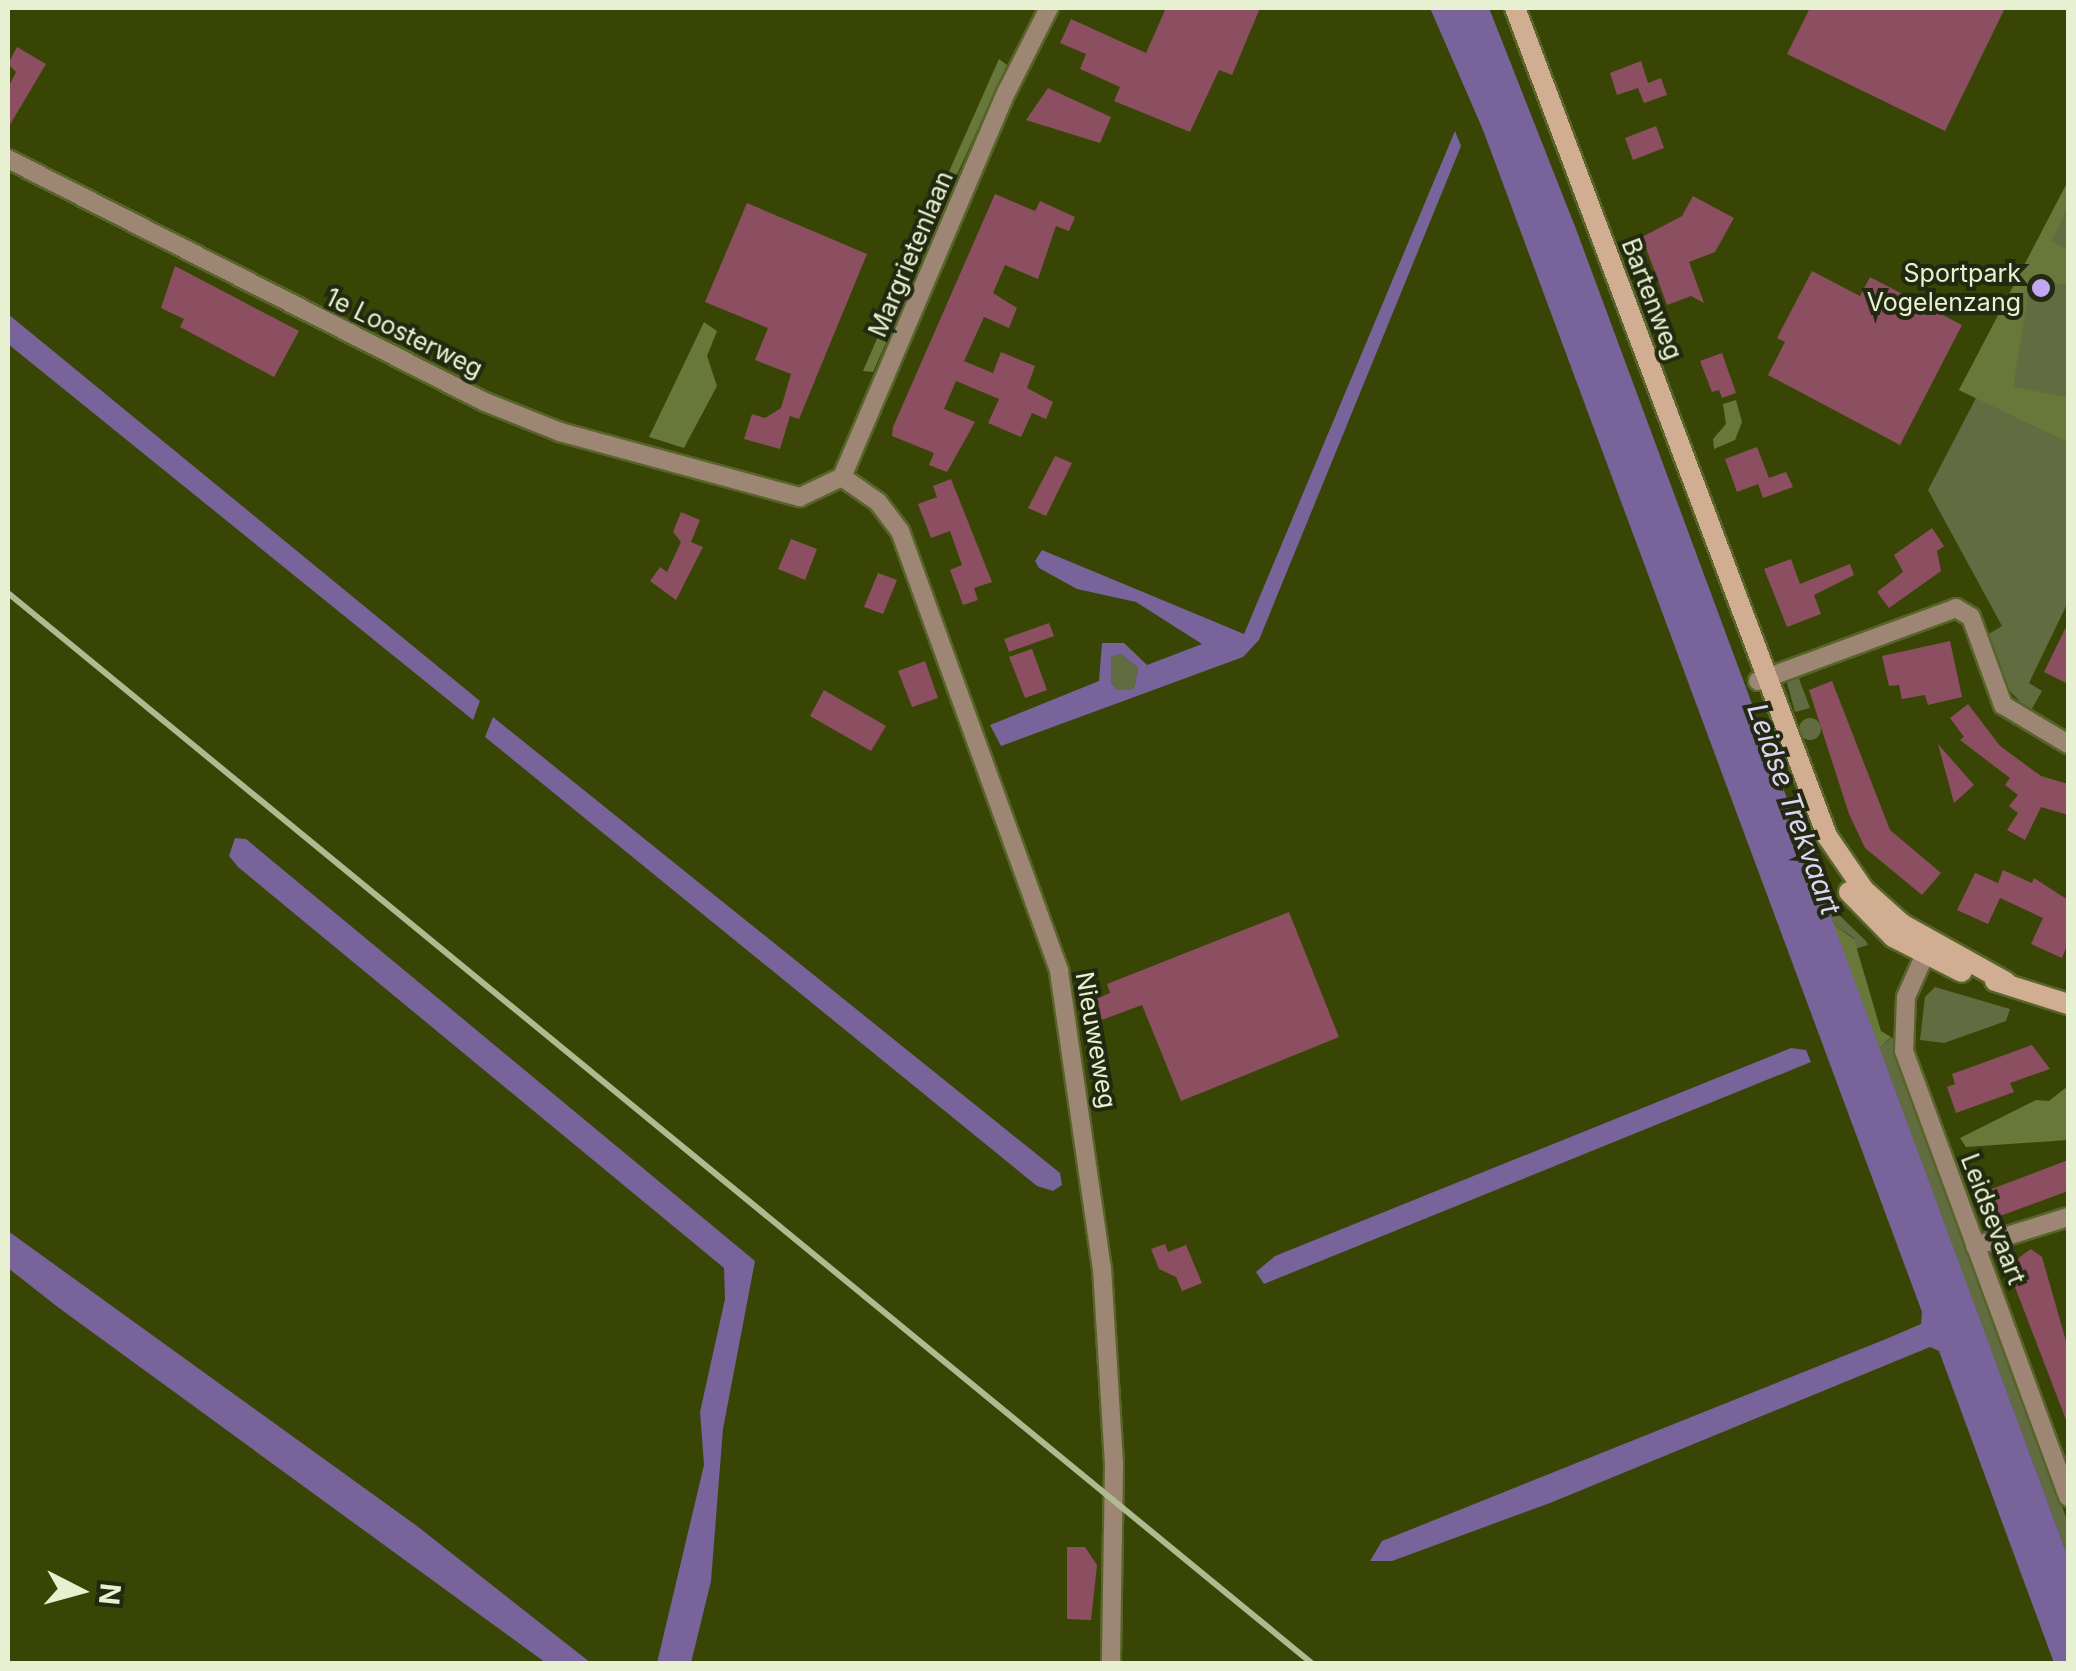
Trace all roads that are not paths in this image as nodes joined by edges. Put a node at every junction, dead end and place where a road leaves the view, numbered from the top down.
1 (1049, 8) edge
2 (1516, 8) edge
3 (8, 159) edge
4 (842, 477) junction
5 (1763, 679) junction
6 (2068, 744) edge
7 (1927, 950) junction
8 (2068, 1004) edge
9 (2068, 1217) edge
10 (1975, 1246) junction
11 (2068, 1498) edge
12 (1112, 1664) edge

1 - 4 street, Margrietenlaan
2 - 5 main road, Bartenweg
3 - 4 street, 1e Loosterweg
4 - 12 street, Nieuweweg
5 - 6 street
5 - 7 main road
7 - 8 main road
7 - 10 street, Leidsevaart
9 - 10 street
10 - 11 street, Leidsevaart

